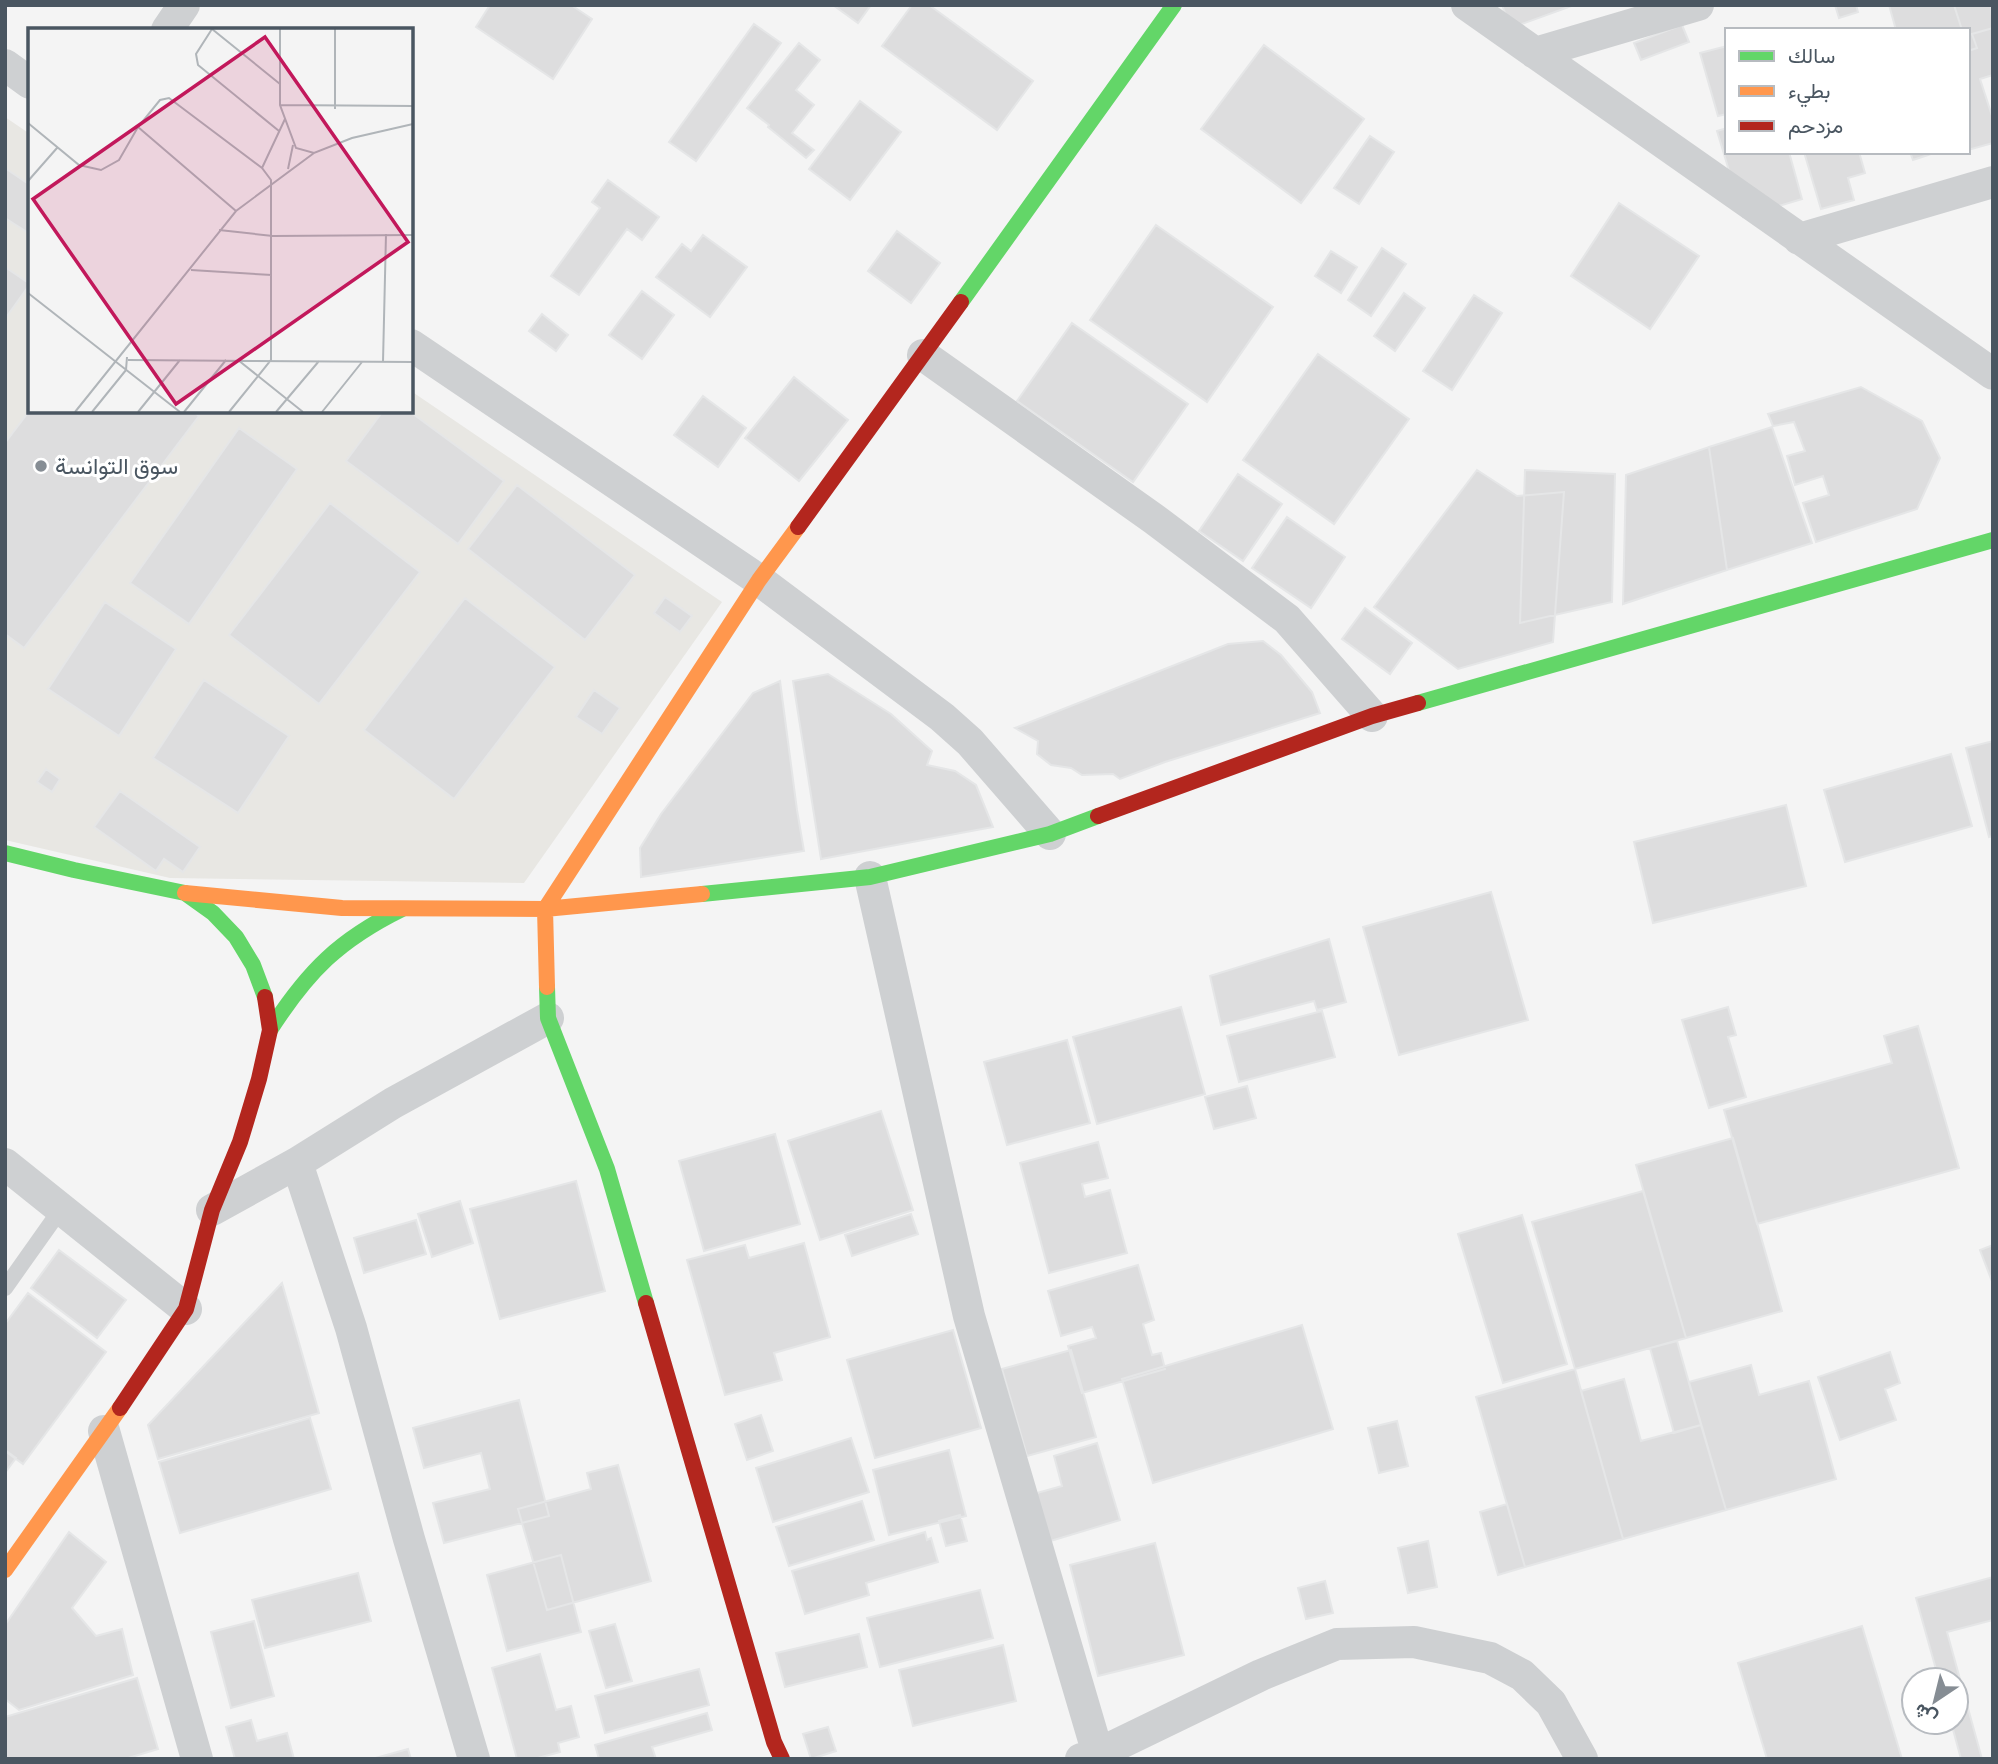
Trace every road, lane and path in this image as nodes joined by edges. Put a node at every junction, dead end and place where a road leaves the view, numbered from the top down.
1 (184, 5) edge
2 (1174, 5) edge
3 (1467, 5) edge
4 (1698, 5) edge
5 (168, 28) edge
6 (1535, 53) junction
7 (5, 65) edge
8 (28, 82) edge
9 (1993, 182) edge
10 (1799, 239) junction
11 (413, 346) edge
12 (923, 355) junction
13 (1993, 374) edge
14 (1993, 540) edge
15 (759, 580) junction
16 (1371, 716) junction
17 (1050, 834) junction
18 (5, 853) edge
19 (870, 877) junction
20 (185, 893) junction
21 (402, 909) junction
22 (545, 909) junction
23 (548, 1018) junction
24 (270, 1030) junction
25 (297, 1163) junction
26 (5, 1164) edge
27 (61, 1209) junction
28 (212, 1210) junction
29 (5, 1288) edge
30 (186, 1309) junction
31 (104, 1432) junction
32 (5, 1570) edge
33 (1089, 1756) edge
34 (197, 1759) edge
35 (474, 1759) edge
36 (782, 1759) edge
37 (1582, 1759) edge

1 - 5 street
2 - 12 street
3 - 6 street
4 - 6 street
6 - 10 street
7 - 8 street
9 - 10 street
10 - 13 street
11 - 15 street
12 - 15 street
12 - 16 street
14 - 16 street
15 - 17 street
15 - 22 street
16 - 17 street
17 - 19 street
18 - 20 street
19 - 22 street
19 - 33 street
20 - 21 street
20 - 24 street
21 - 22 street
21 - 24 street
22 - 23 street
23 - 25 street
23 - 36 street
24 - 28 street
25 - 28 street
25 - 35 street
26 - 27 street
27 - 29 lane
27 - 30 street
28 - 30 street
30 - 31 street
31 - 32 street
31 - 34 street
33 - 37 street

